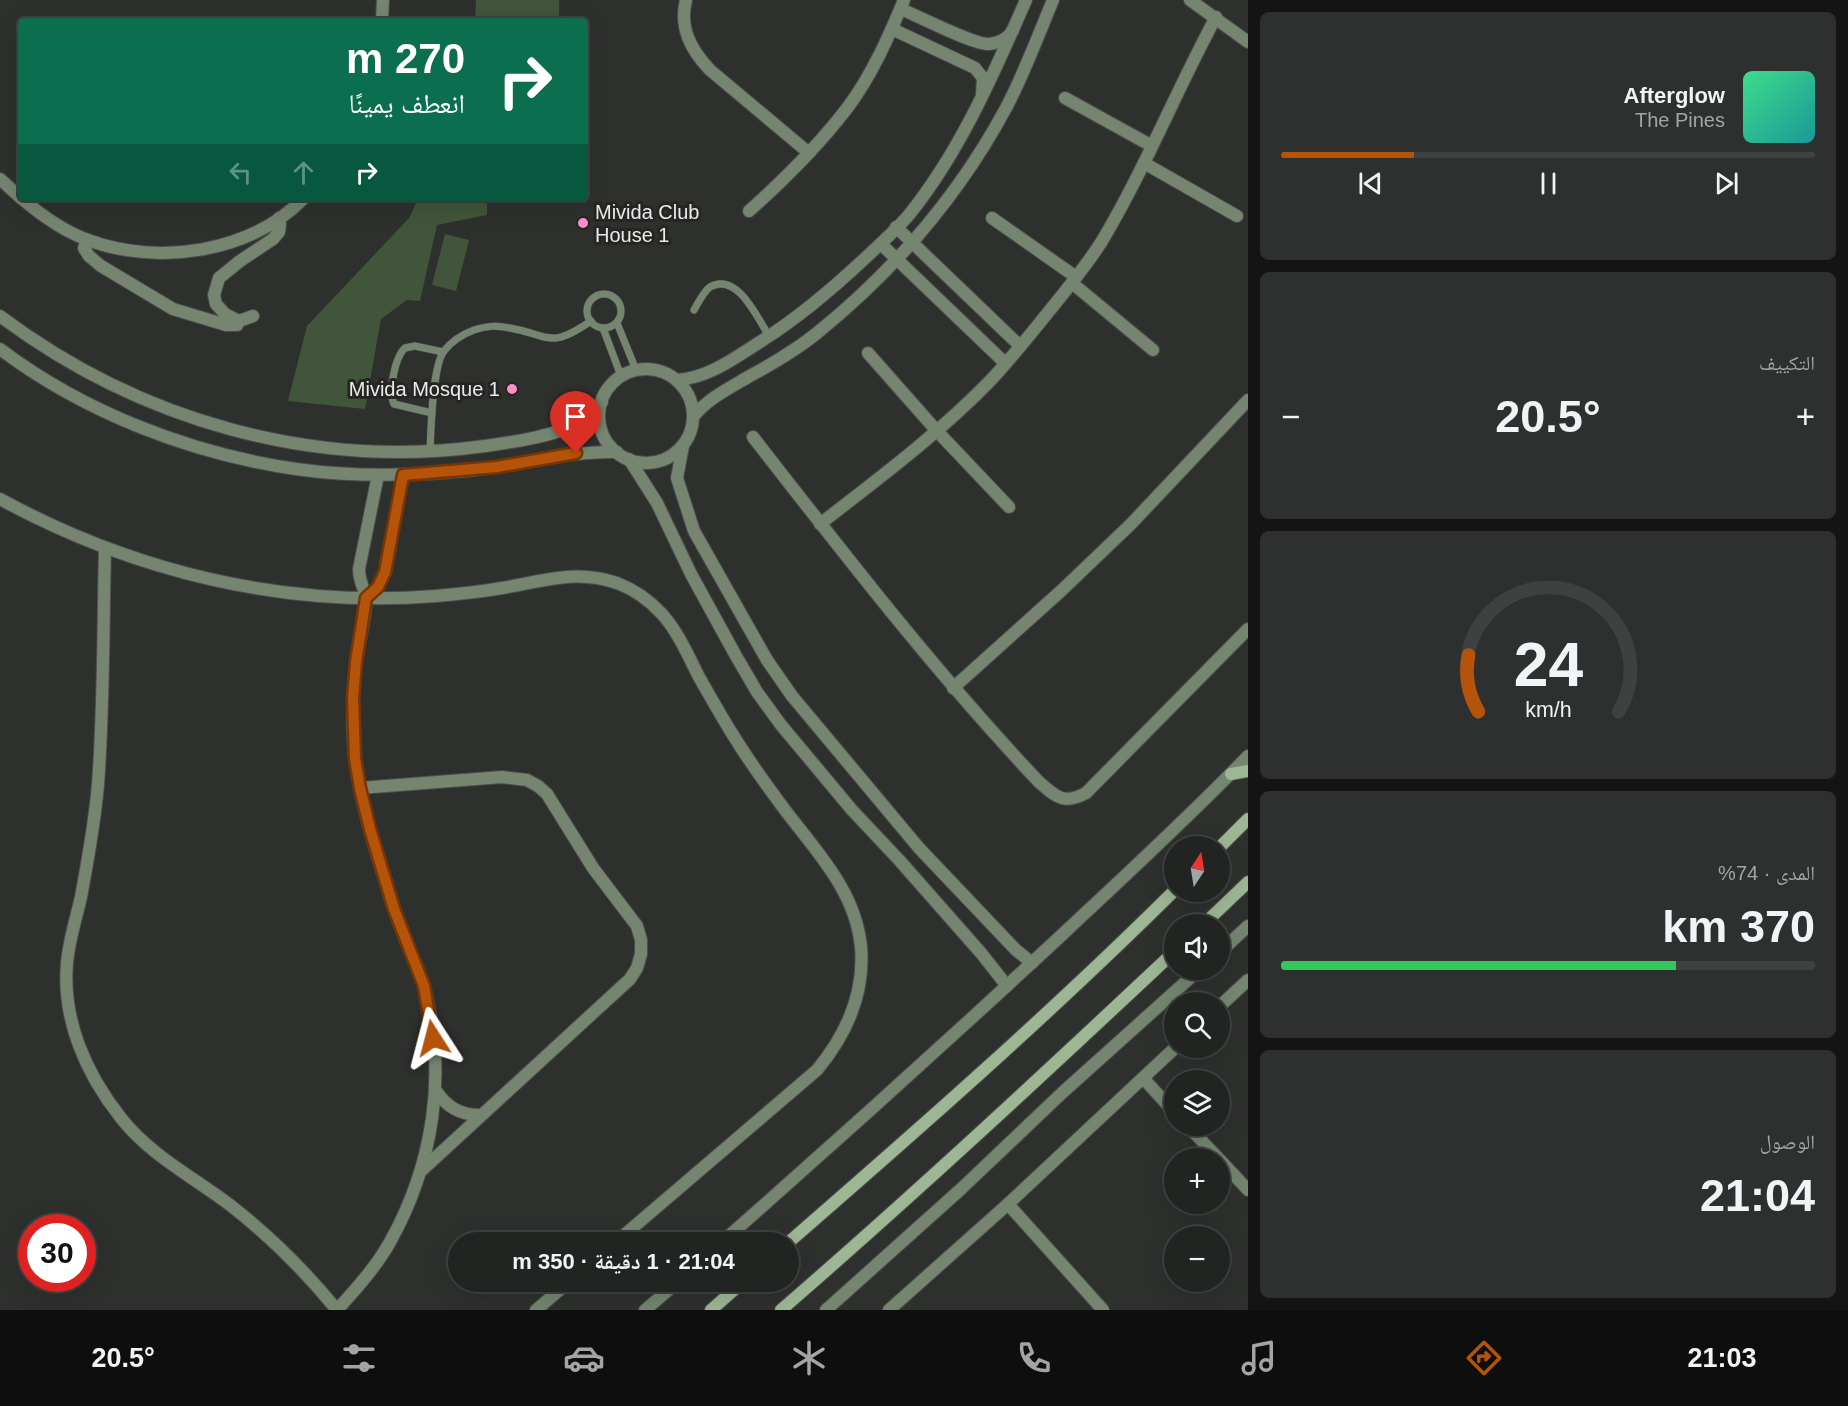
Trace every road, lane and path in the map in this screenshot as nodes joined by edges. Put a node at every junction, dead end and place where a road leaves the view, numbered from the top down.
1 (383, 0) edge
2 (686, 0) edge
3 (1026, 0) edge
4 (1053, 0) edge
5 (1190, 0) edge
6 (903, 4) edge
7 (1216, 17) junction
8 (382, 18) edge
9 (892, 29) junction
10 (1013, 29) junction
11 (1248, 42) edge
12 (1065, 98) dead end
13 (980, 99) junction
14 (1152, 146) junction
15 (809, 153) junction
16 (1144, 163) junction
17 (0, 179) edge
18 (18, 195) edge
19 (25, 201) edge
20 (300, 201) edge
21 (749, 211) dead end
22 (1237, 216) dead end
23 (992, 218) dead end
24 (279, 219) junction
25 (897, 227) junction
26 (87, 240) junction
27 (913, 243) junction
28 (881, 244) junction
29 (899, 260) junction
30 (1074, 280) junction
31 (694, 310) dead end
32 (0, 316) edge
33 (253, 316) dead end
34 (239, 321) junction
35 (591, 321) junction
36 (617, 323) junction
37 (603, 328) junction
38 (769, 336) junction
39 (1020, 346) junction
40 (0, 349) edge
41 (1153, 350) dead end
42 (443, 352) junction
43 (868, 353) dead end
44 (1005, 363) junction
45 (636, 370) junction
46 (621, 376) junction
47 (677, 380) junction
48 (1248, 400) edge
49 (602, 402) junction
50 (432, 413) junction
51 (693, 417) junction
52 (936, 430) junction
53 (753, 437) dead end
54 (682, 446) junction
55 (430, 451) junction
56 (617, 452) junction
57 (629, 459) junction
58 (378, 475) junction
59 (403, 475) junction
60 (0, 499) edge
61 (1008, 507) dead end
62 (820, 524) junction
63 (105, 548) junction
64 (366, 598) junction
65 (1248, 629) edge
66 (953, 688) junction
67 (1248, 756) edge
68 (1248, 771) edge
69 (1231, 774) junction
70 (360, 788) junction
71 (1248, 819) edge
72 (1230, 837) edge
73 (1248, 882) edge
74 (1248, 893) edge
75 (1231, 898) junction
76 (1164, 901) edge
77 (1214, 914) edge
78 (1248, 926) edge
79 (1230, 943) edge
80 (1164, 960) edge
81 (1032, 963) junction
82 (1188, 980) edge
83 (1248, 980) edge
84 (1006, 986) junction
85 (1230, 997) edge
86 (1164, 1058) edge
87 (1143, 1078) junction
88 (436, 1091) junction
89 (1164, 1101) edge
90 (480, 1115) junction
91 (1197, 1136) edge
92 (1209, 1148) edge
93 (421, 1171) junction
94 (1230, 1171) edge
95 (1248, 1190) edge
96 (1008, 1204) junction
97 (628, 1232) edge
98 (733, 1232) edge
99 (799, 1233) edge
100 (557, 1292) edge
101 (666, 1292) edge
102 (731, 1292) edge
103 (337, 1310) edge
104 (536, 1310) edge
105 (645, 1310) edge
106 (711, 1310) edge
107 (781, 1310) edge
108 (826, 1310) edge
109 (889, 1310) edge
110 (1103, 1310) edge

1 - 8 street
2 - 15 street
3 - 10 street
4 - 27 street
5 - 7 street
6 - 9 street
6 - 10 street
7 - 11 street
7 - 14 street
9 - 13 street
9 - 15 street
10 - 13 street
12 - 14 street
13 - 25 street
14 - 16 street
15 - 21 street
16 - 22 street
16 - 30 street
17 - 18 street
19 - 26 street
20 - 24 street
23 - 30 street
24 - 26 street
24 - 34 street
25 - 27 street
25 - 28 street
26 - 34 street
27 - 29 street
27 - 39 street
28 - 29 street
28 - 38 street
29 - 44 street
29 - 51 street
30 - 39 street
30 - 41 street
31 - 38 lane
32 - 55 street
33 - 34 street
35 - 36 lane
35 - 37 lane
35 - 42 lane
36 - 37 lane
36 - 45 lane
37 - 46 lane
38 - 47 street
39 - 44 street
40 - 58 street
42 - 50 lane
42 - 50 lane
43 - 52 street
44 - 52 street
45 - 46 street
45 - 47 street
46 - 49 street
47 - 51 street
48 - 66 street
49 - 55 street
49 - 56 street
50 - 55 lane
51 - 54 street
52 - 61 street
52 - 62 street
53 - 62 street
54 - 57 street
54 - 81 street
56 - 57 street
56 - 59 street
57 - 84 street
58 - 59 street
58 - 64 street
59 - 64 street
60 - 63 street
62 - 66 street
63 - 64 street
63 - 103 street
64 - 70 street
64 - 97 street
65 - 66 street
67 - 69 street
68 - 69 main road
69 - 81 street
70 - 88 street
70 - 90 street
71 - 72 main road
73 - 75 main road
74 - 75 main road
75 - 77 main road
76 - 99 main road
78 - 79 street
80 - 107 main road
81 - 84 street
82 - 108 street
83 - 85 street
84 - 98 street
86 - 87 street
87 - 89 street
87 - 96 street
88 - 90 street
88 - 93 street
90 - 93 street
91 - 92 street
93 - 103 street
94 - 95 street
96 - 109 street
96 - 110 street
100 - 104 street
101 - 105 street
102 - 106 main road

